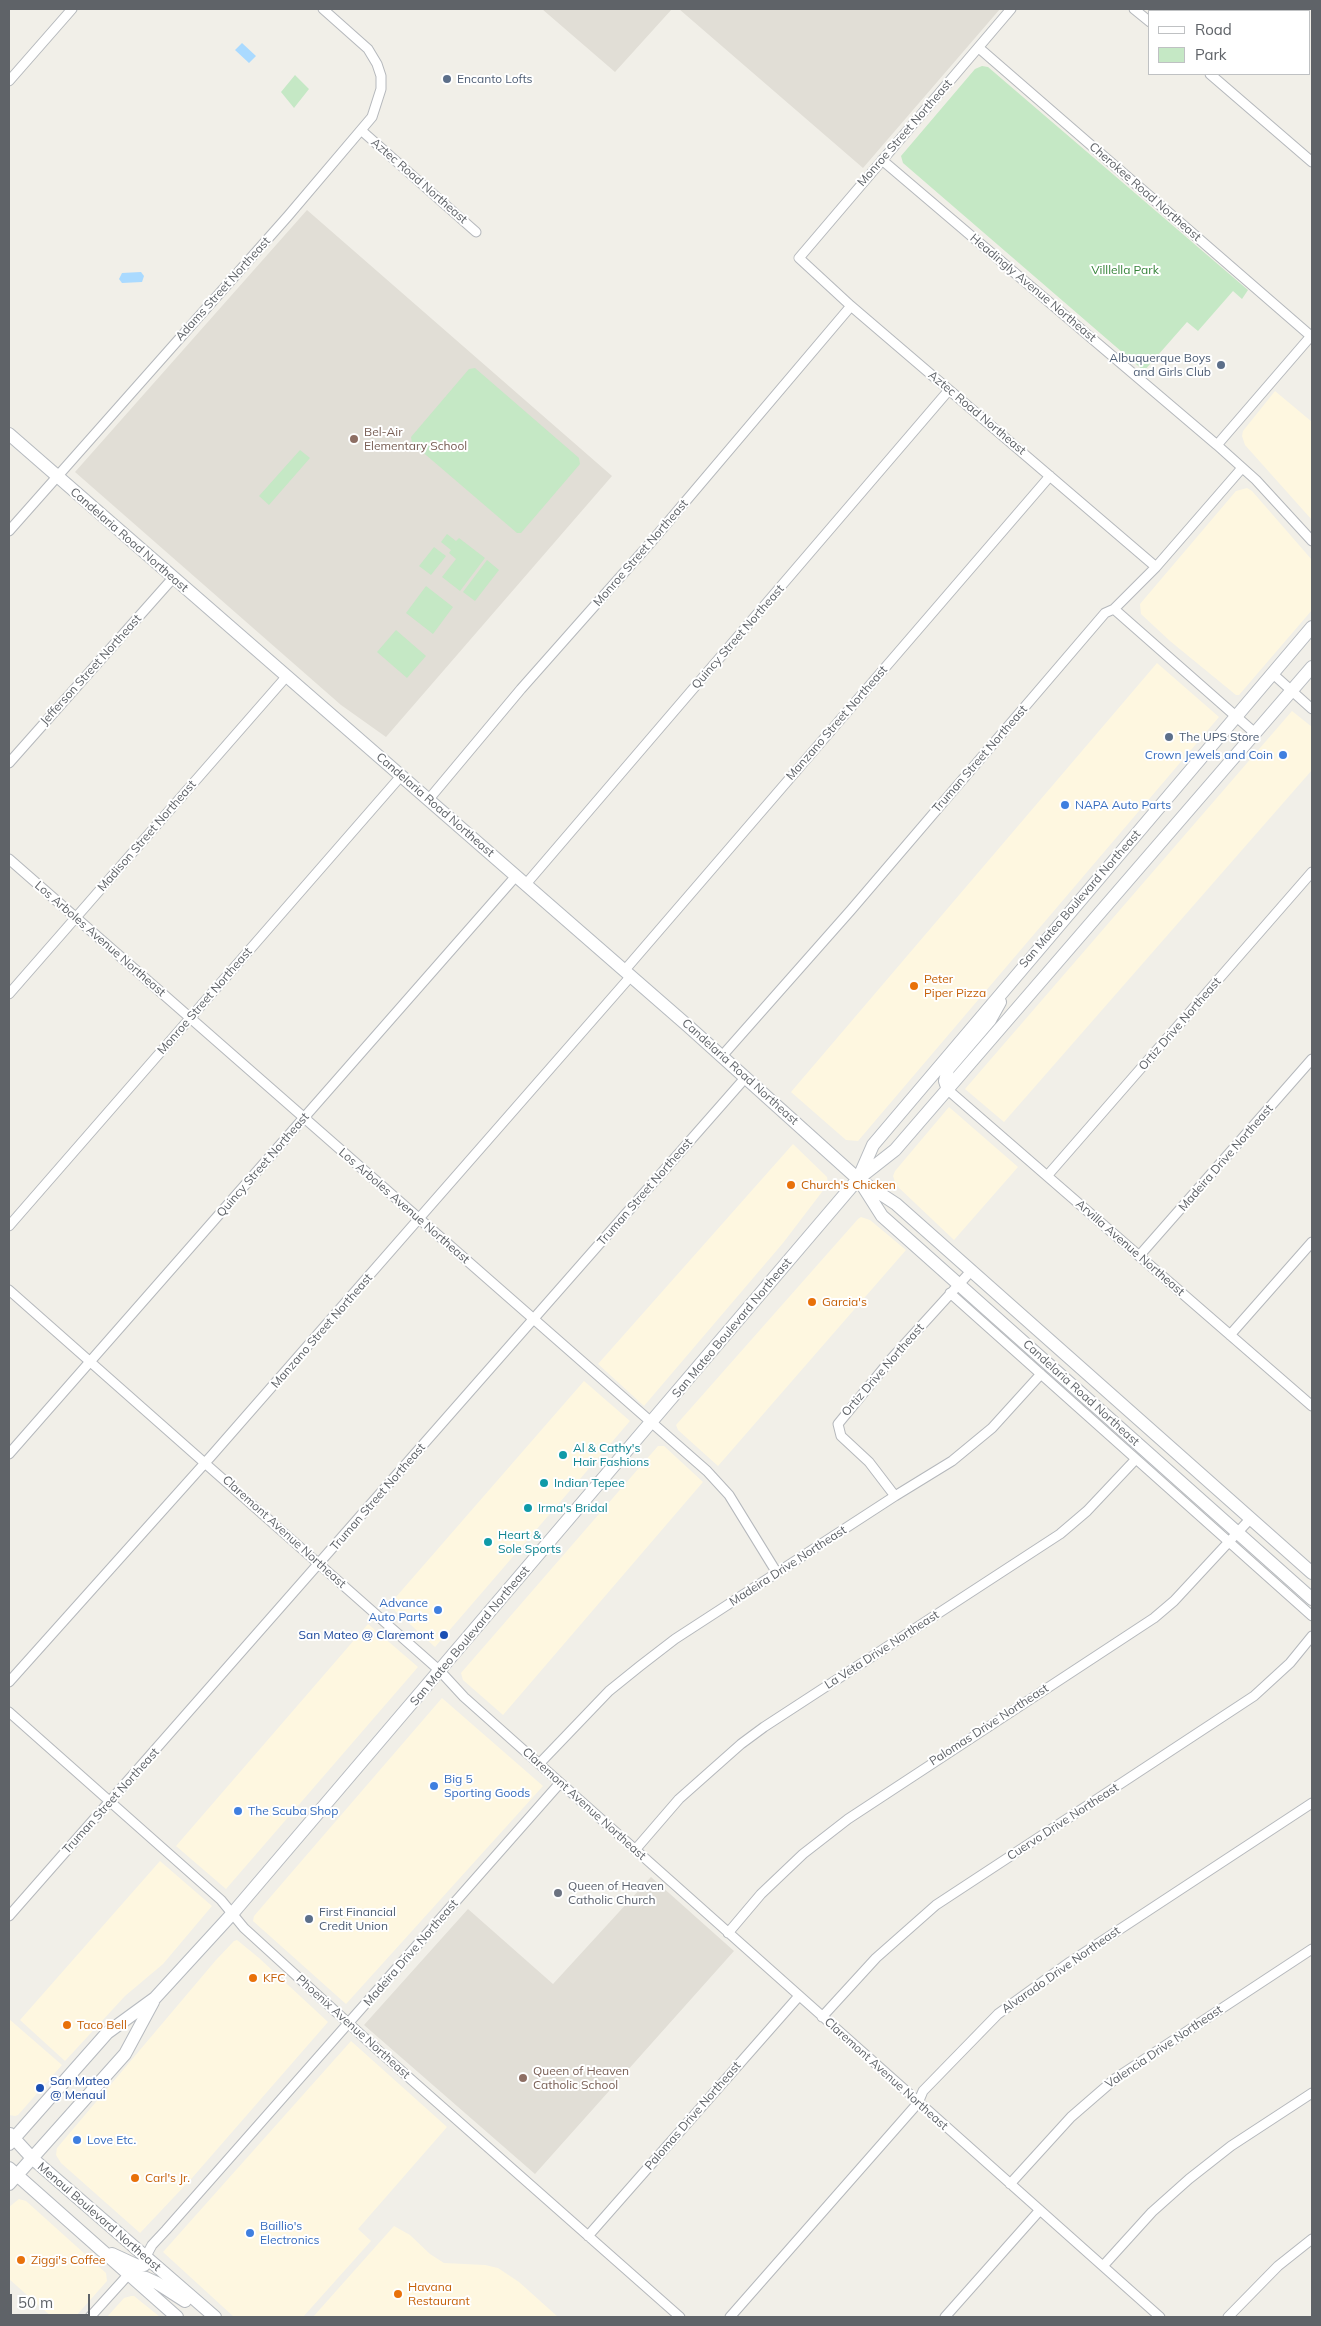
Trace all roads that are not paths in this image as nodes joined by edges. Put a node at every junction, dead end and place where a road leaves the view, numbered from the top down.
1 (72, 9) edge
2 (323, 9) edge
3 (1011, 9) edge
4 (1134, 9) edge
5 (1148, 20) edge
6 (979, 48) junction
7 (1211, 75) edge
8 (9, 81) edge
9 (362, 131) junction
10 (882, 160) junction
11 (1312, 162) edge
12 (476, 232) dead end
13 (799, 258) joint
14 (851, 306) junction
15 (1312, 337) edge
16 (950, 390) junction
17 (9, 434) edge
18 (1217, 445) junction
19 (1242, 468) junction
20 (57, 476) junction
21 (1050, 476) junction
22 (9, 532) edge
23 (1312, 541) edge
24 (1156, 567) junction
25 (172, 578) junction
26 (1114, 609) junction
27 (1312, 626) edge
28 (1312, 667) edge
29 (1273, 674) junction
30 (286, 677) junction
31 (1292, 691) junction
32 (1312, 709) edge
33 (1237, 717) junction
34 (1256, 734) junction
35 (9, 763) edge
36 (401, 776) junction
37 (429, 799) junction
38 (9, 859) edge
39 (1312, 872) edge
40 (516, 876) junction
41 (526, 884) junction
42 (76, 918) junction
43 (628, 973) junction
44 (1008, 984) junction
45 (9, 994) edge
46 (189, 1018) junction
47 (722, 1056) junction
48 (1312, 1059) edge
49 (746, 1077) junction
50 (948, 1090) junction
51 (304, 1120) junction
52 (1048, 1176) junction
53 (858, 1179) junction
54 (419, 1220) junction
55 (9, 1226) edge
56 (1312, 1242) edge
57 (1139, 1256) junction
58 (972, 1270) junction
59 (954, 1289) junction
60 (9, 1290) edge
61 (533, 1319) junction
62 (1230, 1335) junction
63 (91, 1362) junction
64 (1041, 1374) junction
65 (1312, 1406) edge
66 (651, 1423) junction
67 (9, 1454) edge
68 (1136, 1459) junction
69 (206, 1462) junction
70 (895, 1496) junction
71 (1251, 1518) junction
72 (1233, 1537) junction
73 (320, 1564) junction
74 (777, 1573) junction
75 (1312, 1573) edge
76 (1312, 1599) edge
77 (1312, 1616) edge
78 (1312, 1636) edge
79 (440, 1670) junction
80 (9, 1682) edge
81 (9, 1712) edge
82 (540, 1764) junction
83 (560, 1784) junction
84 (111, 1801) junction
85 (1312, 1803) edge
86 (635, 1850) junction
87 (232, 1914) junction
88 (9, 1916) edge
89 (728, 1933) junction
90 (1312, 1949) edge
91 (799, 1996) junction
92 (155, 1998) junction
93 (822, 2017) junction
94 (349, 2023) junction
95 (1312, 2093) edge
96 (918, 2103) junction
97 (11, 2139) edge
98 (33, 2159) junction
99 (12, 2176) edge
100 (1010, 2184) junction
101 (1040, 2210) junction
102 (588, 2236) junction
103 (1312, 2239) edge
104 (95, 2245) junction
105 (145, 2258) junction
106 (1103, 2266) junction
107 (128, 2275) junction
108 (210, 2313) edge
109 (90, 2317) edge
110 (177, 2317) edge
111 (680, 2317) edge
112 (730, 2317) edge
113 (945, 2317) edge
114 (1159, 2317) edge
115 (1228, 2317) edge

1 - 8 street
2 - 9 street, Adams Street Northeast
3 - 6 street, Monroe Street Northeast
4 - 5 street
6 - 10 street, Monroe Street Northeast
6 - 15 street, Cherokee Road Northeast
7 - 11 street
9 - 12 street, Aztec Road Northeast
9 - 20 street, Adams Street Northeast
10 - 13 street, Monroe Street Northeast
10 - 18 street, Headingly Avenue Northeast
13 - 14 street, Aztec Road Northeast
14 - 16 street, Aztec Road Northeast
14 - 37 street, Monroe Street Northeast
15 - 18 street
16 - 21 street, Aztec Road Northeast
16 - 41 street, Quincy Street Northeast
17 - 20 main road, Candelaria Road Northeast
18 - 19 street, Headingly Avenue Northeast
19 - 23 street, Headingly Avenue Northeast
19 - 24 street, Truman Street Northeast
20 - 22 street, Adams Street Northeast
20 - 25 main road, Candelaria Road Northeast
21 - 24 street, Aztec Road Northeast
21 - 43 street, Manzano Street Northeast
24 - 26 street, Truman Street Northeast
25 - 30 main road, Candelaria Road Northeast
25 - 35 street, Jefferson Street Northeast
26 - 33 street
26 - 47 street, Truman Street Northeast
27 - 29 main road, San Mateo Boulevard Northeast
28 - 31 main road, San Mateo Boulevard Northeast
29 - 31 street
29 - 33 main road, San Mateo Boulevard Northeast
30 - 36 main road, Candelaria Road Northeast
30 - 42 street, Madison Street Northeast
31 - 32 street
31 - 34 main road, San Mateo Boulevard Northeast
33 - 34 street
33 - 44 main road, San Mateo Boulevard Northeast
34 - 50 main road, San Mateo Boulevard Northeast
36 - 37 main road, Candelaria Road Northeast
36 - 46 street, Monroe Street Northeast
37 - 40 main road, Candelaria Road Northeast
38 - 42 street, Los Arboles Avenue Northeast
39 - 52 street, Ortiz Drive Northeast
40 - 41 main road, Candelaria Road Northeast
40 - 51 street, Quincy Street Northeast
41 - 43 main road, Candelaria Road Northeast
42 - 45 street, Madison Street Northeast
42 - 46 street, Los Arboles Avenue Northeast
43 - 47 main road, Candelaria Road Northeast
43 - 54 street, Manzano Street Northeast
44 - 50 main road
44 - 53 main road, San Mateo Boulevard Northeast
46 - 51 street, Los Arboles Avenue Northeast
46 - 55 street, Monroe Street Northeast
47 - 49 main road, Candelaria Road Northeast
48 - 57 street, Madeira Drive Northeast
49 - 53 main road, Candelaria Road Northeast
49 - 61 street, Truman Street Northeast
50 - 52 street, Arvilla Avenue Northeast
50 - 53 main road, San Mateo Boulevard Northeast
51 - 54 street, Los Arboles Avenue Northeast
51 - 63 street, Quincy Street Northeast
52 - 57 street, Arvilla Avenue Northeast
53 - 58 main road, Candelaria Road Northeast
53 - 59 main road, Candelaria Road Northeast
53 - 66 main road, San Mateo Boulevard Northeast
54 - 61 street, Los Arboles Avenue Northeast
54 - 69 street, Manzano Street Northeast
56 - 62 street
57 - 62 street, Arvilla Avenue Northeast
58 - 59 street, Ortiz Drive Northeast
58 - 71 main road, Candelaria Road Northeast
59 - 64 street
59 - 70 street, Ortiz Drive Northeast
59 - 72 main road, Candelaria Road Northeast
60 - 63 street, Claremont Avenue Northeast
61 - 66 street, Los Arboles Avenue Northeast
61 - 73 street, Truman Street Northeast
62 - 65 street, Arvilla Avenue Northeast
63 - 67 street, Quincy Street Northeast
63 - 69 street, Claremont Avenue Northeast
64 - 68 street
64 - 70 street, Madeira Drive Northeast
66 - 74 street, Los Arboles Avenue Northeast
66 - 79 main road, San Mateo Boulevard Northeast
68 - 72 street
68 - 86 street, La Veta Drive Northeast
69 - 73 street, Claremont Avenue Northeast
69 - 80 street, Manzano Street Northeast
70 - 74 street, Madeira Drive Northeast
71 - 72 street, Palomas Drive Northeast
71 - 75 main road, Candelaria Road Northeast
72 - 76 main road, Candelaria Road Northeast
72 - 77 street
72 - 89 street, Palomas Drive Northeast
73 - 79 street, Claremont Avenue Northeast
73 - 84 street, Truman Street Northeast
74 - 82 street, Madeira Drive Northeast
78 - 93 street, Cuervo Drive Northeast
79 - 82 street, Claremont Avenue Northeast
79 - 87 main road, San Mateo Boulevard Northeast
81 - 84 street, Phoenix Avenue Northeast
82 - 83 street, Claremont Avenue Northeast
83 - 86 street, Claremont Avenue Northeast
83 - 94 street, Madeira Drive Northeast
84 - 87 street, Phoenix Avenue Northeast
84 - 88 street, Truman Street Northeast
85 - 96 street, Alvarado Drive Northeast
86 - 89 street, Claremont Avenue Northeast
87 - 92 main road, San Mateo Boulevard Northeast
87 - 94 street, Phoenix Avenue Northeast
89 - 91 street, Claremont Avenue Northeast
90 - 100 street, Valencia Drive Northeast
91 - 93 street, Claremont Avenue Northeast
91 - 102 street, Palomas Drive Northeast
92 - 97 main road, San Mateo Boulevard Northeast
92 - 98 main road, San Mateo Boulevard Northeast
93 - 96 street, Claremont Avenue Northeast
94 - 102 street, Phoenix Avenue Northeast
94 - 105 street, Madeira Drive Northeast
95 - 106 street
96 - 100 street, Claremont Avenue Northeast
96 - 112 street, Alvarado Drive Northeast
97 - 98 main road, Menaul Boulevard Northeast
98 - 99 main road, San Mateo Boulevard Northeast
98 - 105 main road, Menaul Boulevard Northeast
99 - 104 main road, Menaul Boulevard Northeast
100 - 101 street, Claremont Avenue Northeast
101 - 106 street, Claremont Avenue Northeast
101 - 113 street
102 - 111 street, Phoenix Avenue Northeast
103 - 115 street
104 - 105 main road
104 - 107 main road, Menaul Boulevard Northeast
105 - 108 main road, Menaul Boulevard Northeast
106 - 114 street, Claremont Avenue Northeast
107 - 108 main road
107 - 109 street
107 - 110 main road, Menaul Boulevard Northeast

